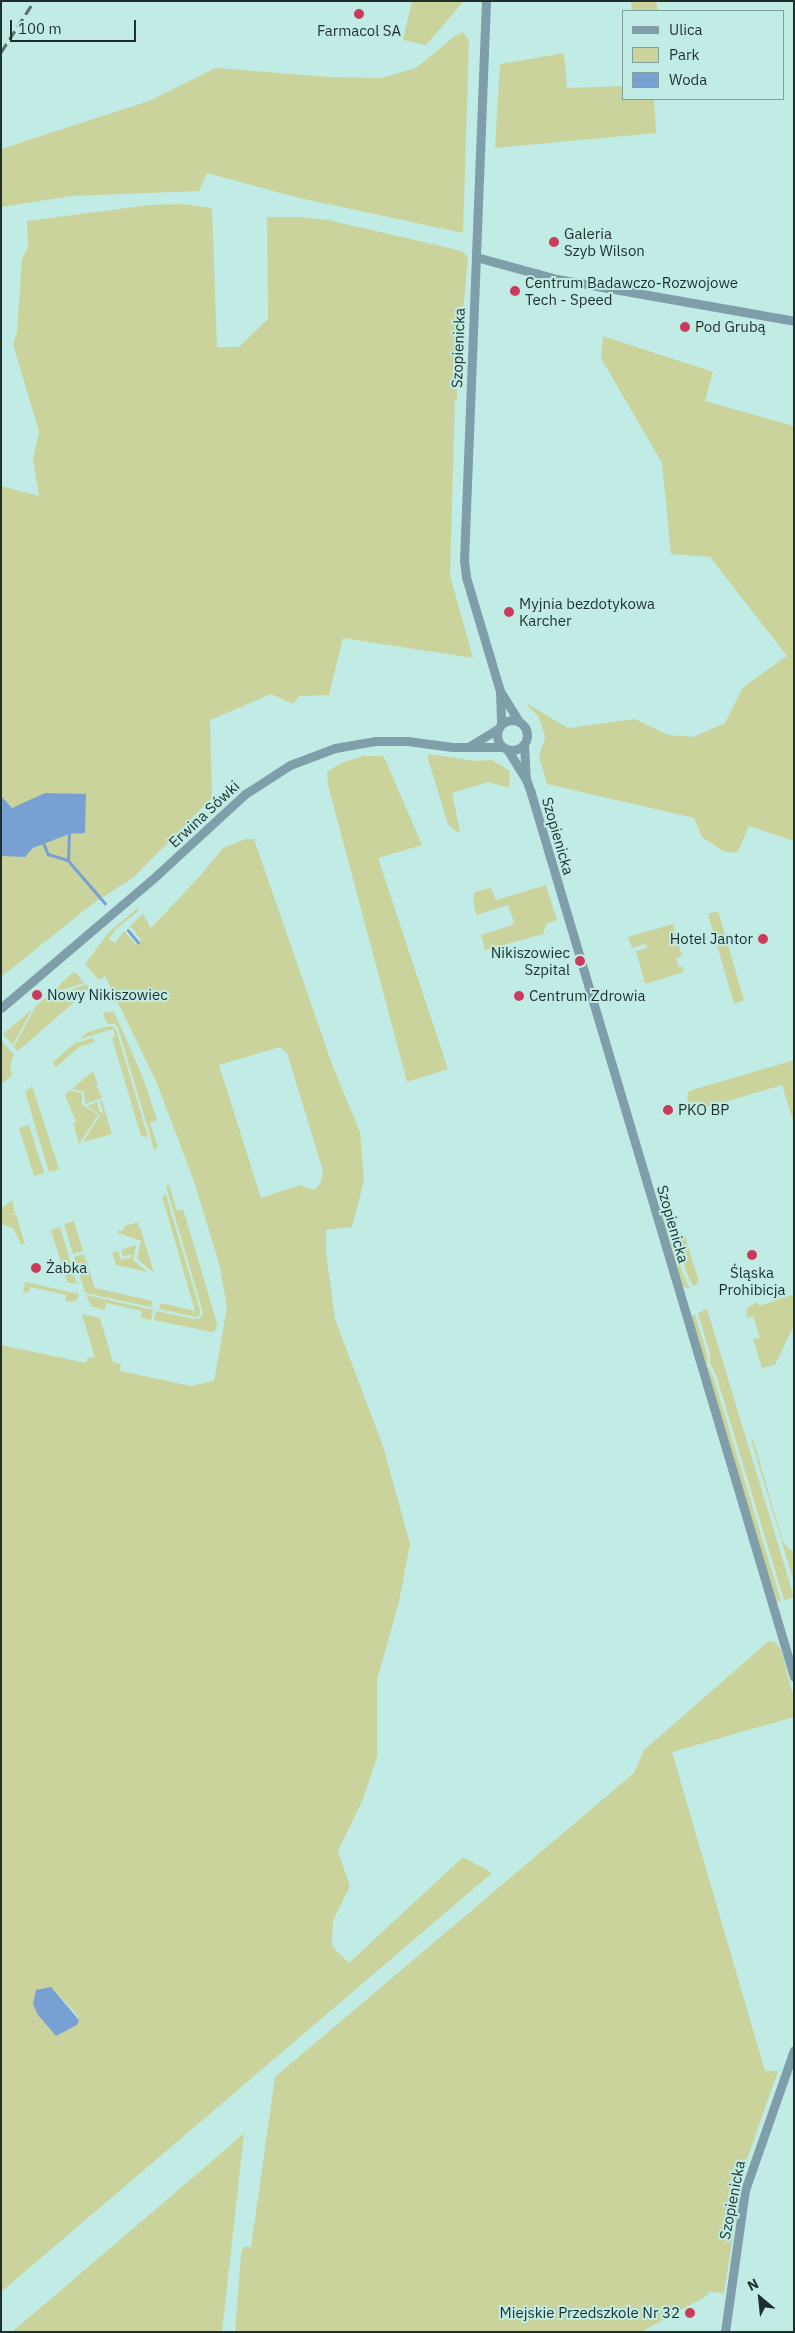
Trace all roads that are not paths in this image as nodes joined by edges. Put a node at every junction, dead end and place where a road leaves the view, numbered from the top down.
1 (486, 1) edge
2 (476, 257) junction
3 (794, 321) edge
4 (500, 691) junction
5 (519, 720) junction
6 (500, 726) junction
7 (524, 744) junction
8 (468, 747) junction
9 (505, 748) junction
10 (526, 779) junction
11 (1, 1008) edge
12 (794, 1677) edge
13 (794, 2050) edge
14 (725, 2332) edge

1 - 2 street, Szopienicka
2 - 3 street
2 - 4 street, Szopienicka
4 - 5 street, Szopienicka
4 - 6 street, Szopienicka
5 - 6 street
5 - 7 street
6 - 8 street
6 - 9 street
7 - 9 street
7 - 10 street, Szopienicka
8 - 9 street, Erwina Sówki
8 - 11 street, Erwina Sówki
9 - 10 street, Szopienicka
10 - 12 street, Szopienicka
13 - 14 street, Szopienicka

